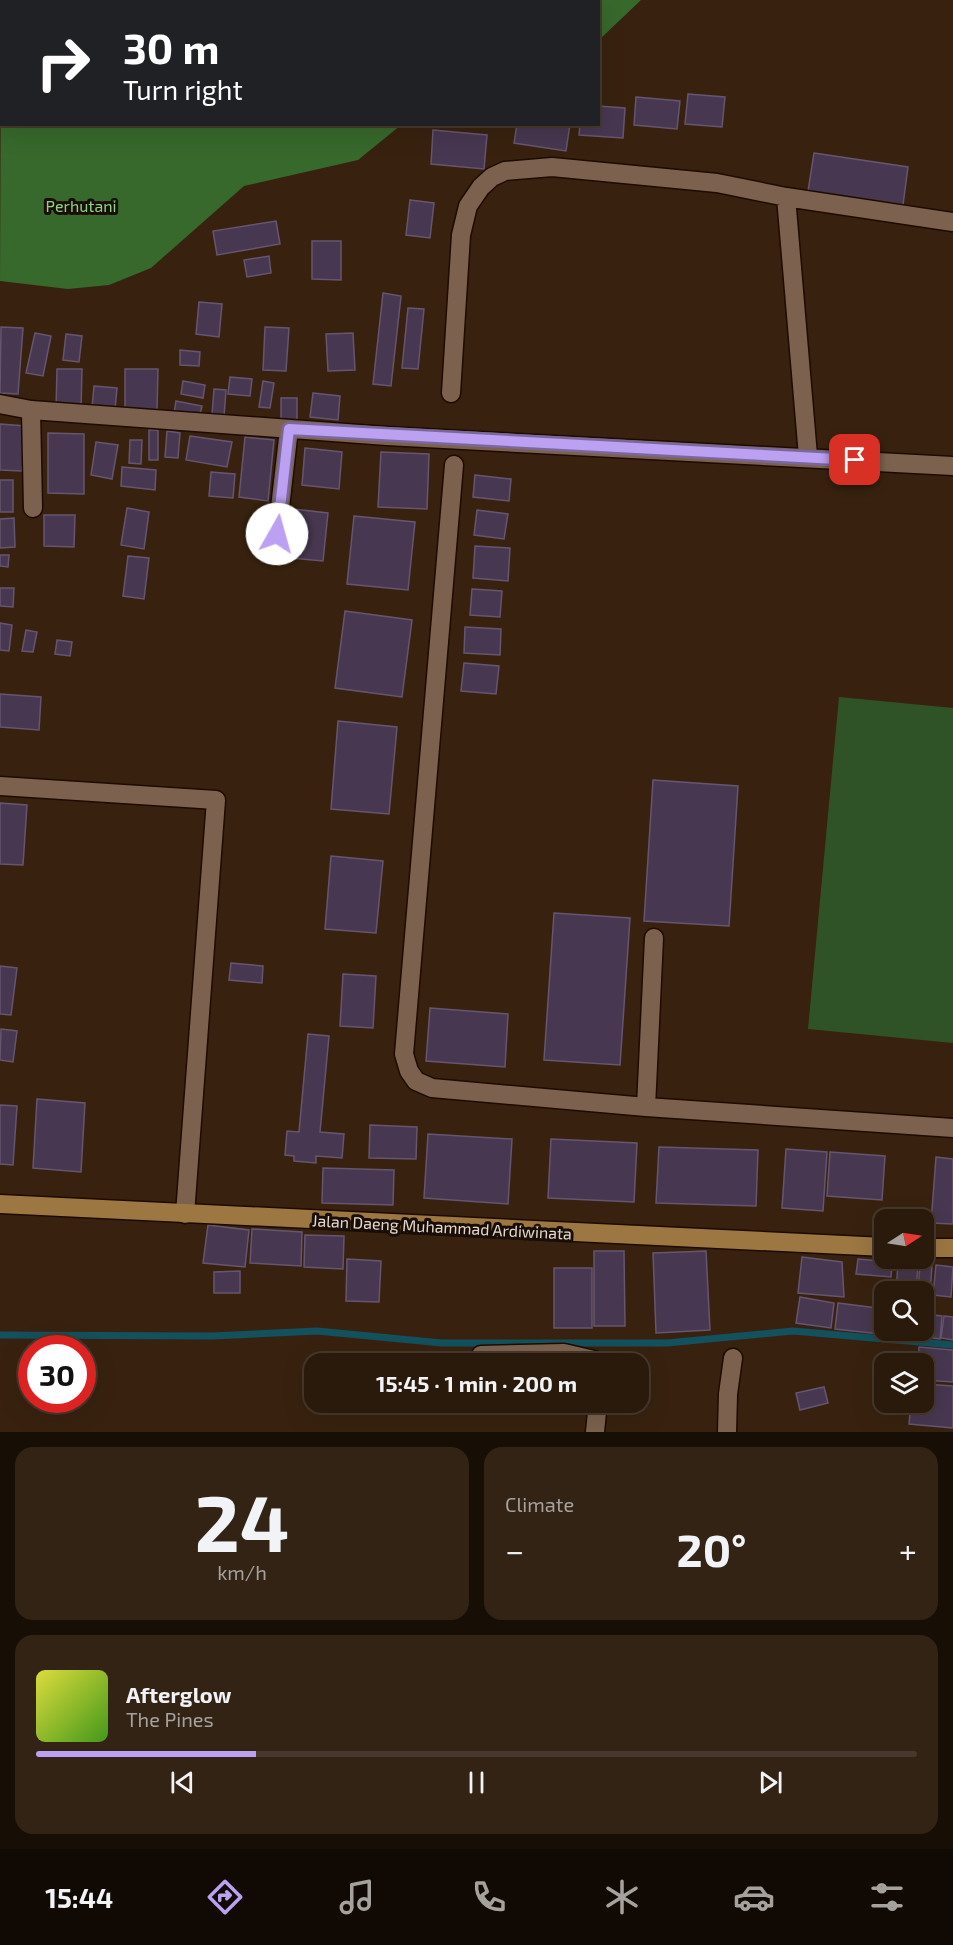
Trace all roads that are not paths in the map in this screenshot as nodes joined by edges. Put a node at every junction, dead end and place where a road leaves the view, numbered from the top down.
1 (786, 197) junction
2 (953, 222) edge
3 (451, 393) dead end
4 (0, 404) edge
5 (31, 410) junction
6 (289, 429) junction
7 (808, 456) junction
8 (454, 465) dead end
9 (953, 466) edge
10 (33, 508) dead end
11 (277, 534) dead end
12 (0, 786) edge
13 (654, 938) dead end
14 (646, 1107) junction
15 (953, 1128) edge
16 (0, 1204) edge
17 (185, 1214) junction
18 (874, 1246) edge
19 (934, 1248) edge
20 (953, 1248) edge
21 (733, 1358) dead end
22 (597, 1413) edge
23 (595, 1432) edge
24 (727, 1432) edge

1 - 2 street
1 - 3 street
1 - 7 street
4 - 5 street
5 - 6 street
5 - 10 street
6 - 7 street
6 - 11 street
7 - 9 street
8 - 14 street
12 - 17 street
13 - 14 street
14 - 15 street
16 - 17 main road, Jalan Daeng Muhammad Ardiwinata
17 - 18 main road, Jalan Daeng Muhammad Ardiwinata
19 - 20 main road
21 - 24 street
22 - 23 street

